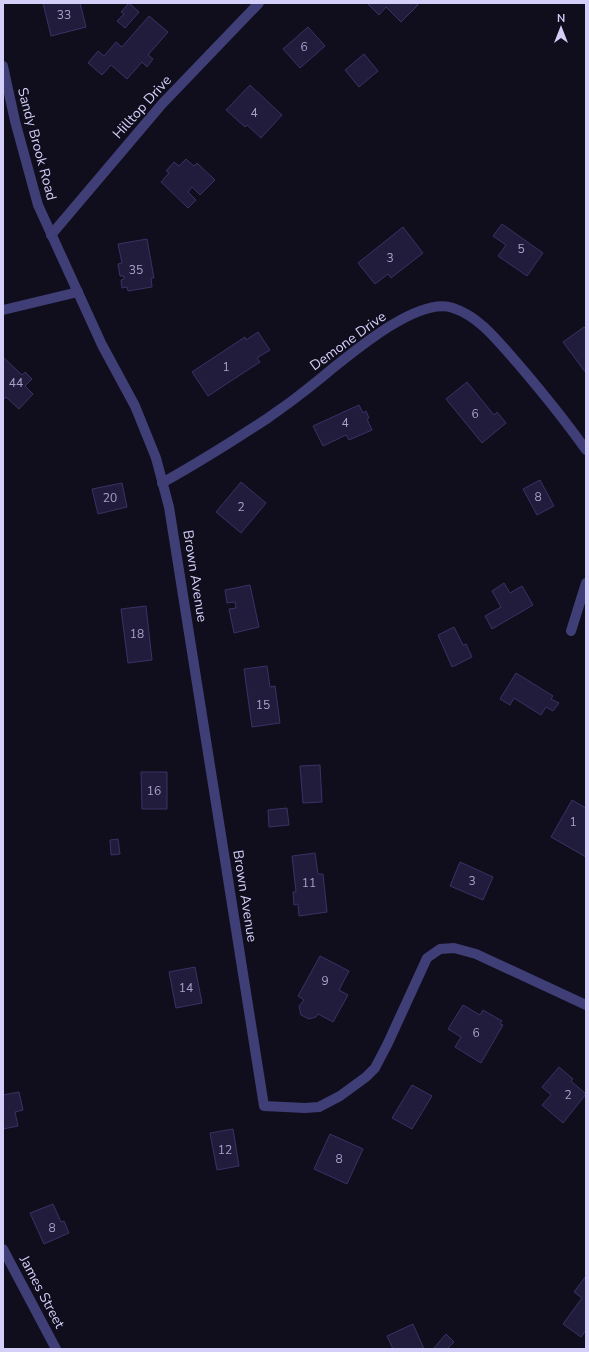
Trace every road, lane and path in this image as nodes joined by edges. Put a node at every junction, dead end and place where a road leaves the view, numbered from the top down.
1 (259, 3) edge
2 (3, 66) edge
3 (51, 235) junction
4 (78, 292) junction
5 (3, 310) edge
6 (586, 450) edge
7 (162, 483) junction
8 (586, 583) edge
9 (572, 631) dead end
10 (586, 1005) edge
11 (3, 1249) edge
12 (56, 1349) edge

1 - 3 street, Hilltop Drive
2 - 3 street, Sandy Brook Road
3 - 4 street, Sandy Brook Road
4 - 5 street
4 - 7 street, Brown Avenue
6 - 7 street, Demone Drive
7 - 10 street, Brown Avenue
8 - 9 street
11 - 12 street, James Street

